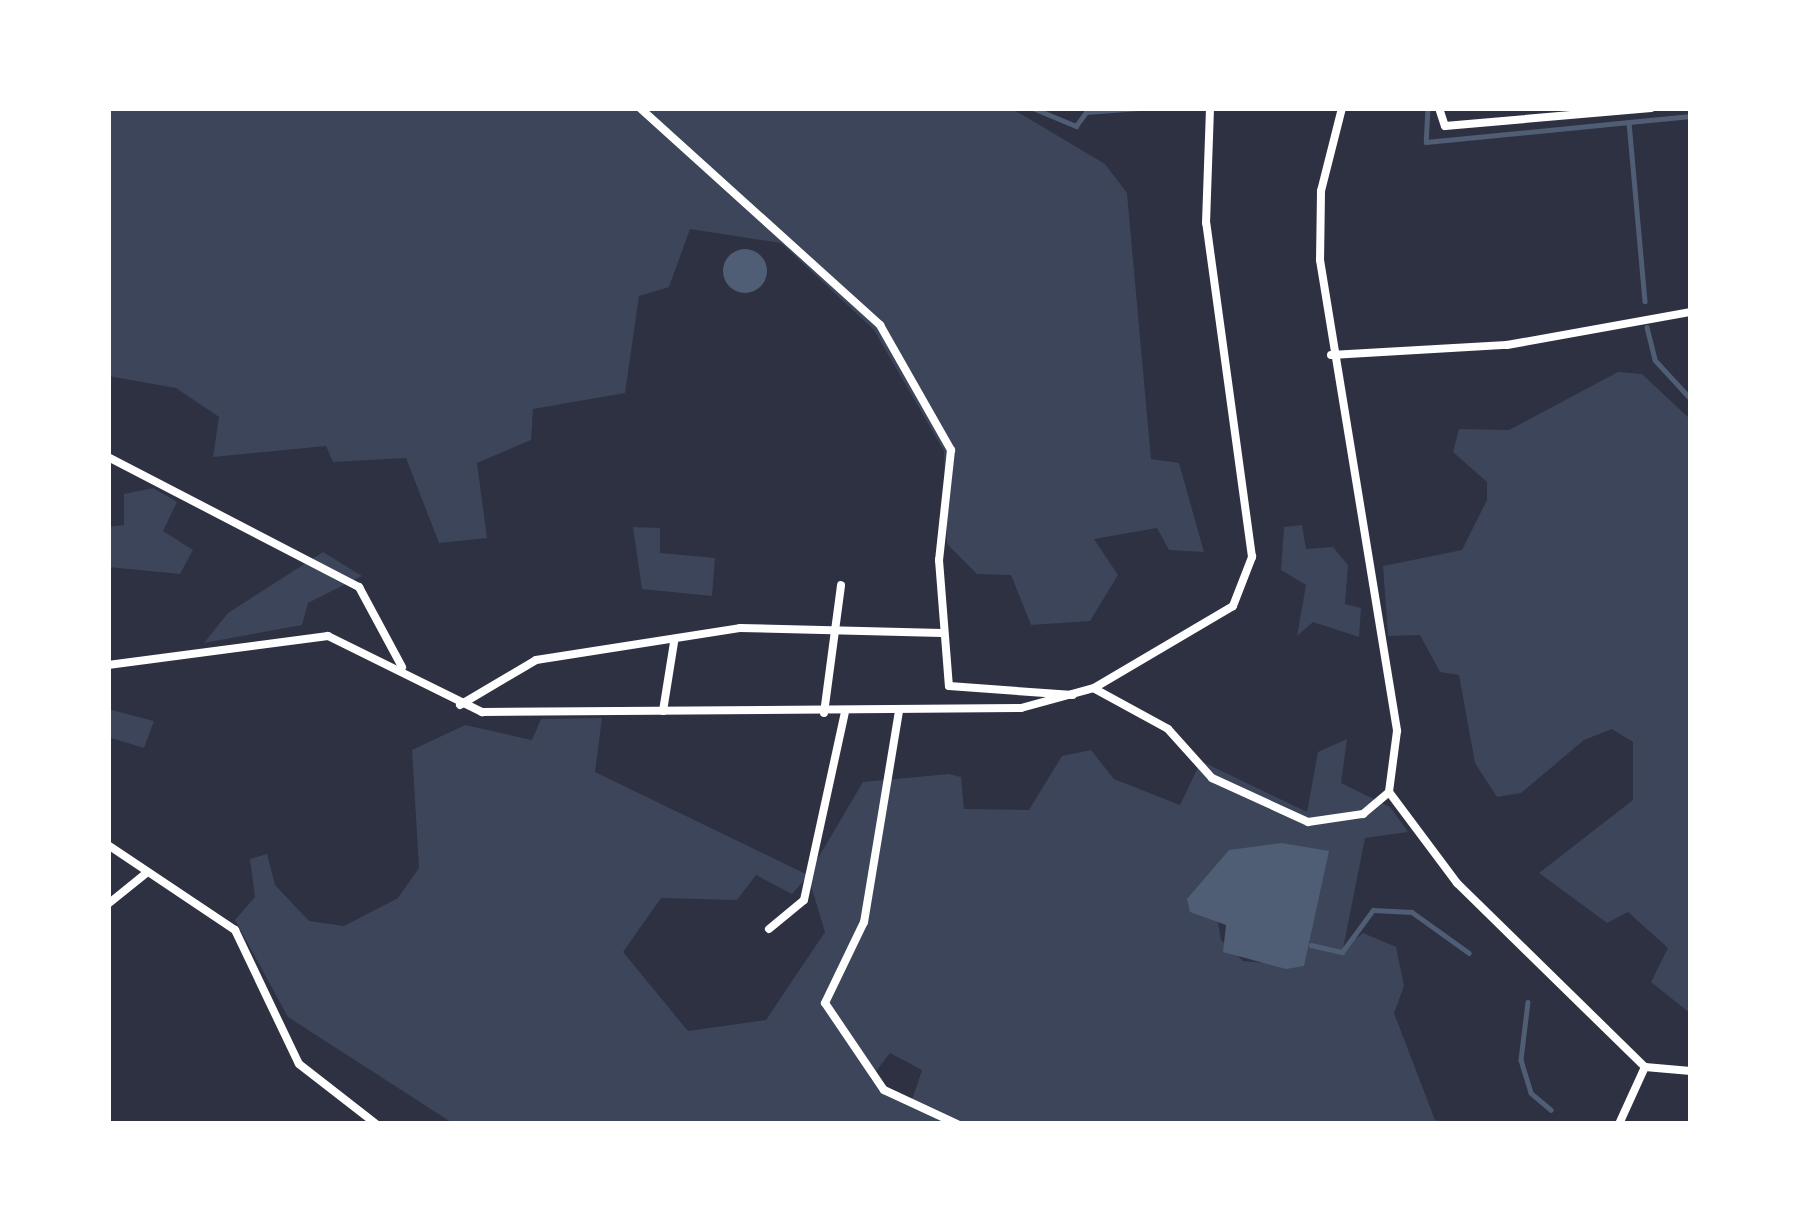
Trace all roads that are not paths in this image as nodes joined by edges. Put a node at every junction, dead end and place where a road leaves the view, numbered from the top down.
1 (640, 108) edge
2 (1210, 108) edge
3 (1342, 108) edge
4 (1439, 108) edge
5 (1652, 108) edge
6 (1691, 311) edge
7 (1331, 355) junction
8 (108, 457) edge
9 (842, 585) dead end
10 (942, 633) junction
11 (834, 636) junction
12 (674, 642) junction
13 (108, 665) edge
14 (402, 668) junction
15 (1094, 688) junction
16 (1075, 696) junction
17 (460, 705) junction
18 (663, 711) junction
19 (899, 711) junction
20 (845, 712) junction
21 (824, 713) junction
22 (1389, 792) junction
23 (108, 845) edge
24 (145, 874) junction
25 (108, 904) edge
26 (769, 929) dead end
27 (1646, 1067) junction
28 (1691, 1071) edge
29 (376, 1124) edge
30 (957, 1124) edge
31 (1619, 1124) edge

1 - 10 street
2 - 15 street
3 - 7 street
4 - 5 street
6 - 7 street
7 - 22 street
8 - 14 street
9 - 11 street
10 - 11 street
10 - 16 street
11 - 12 street
11 - 21 street
12 - 17 street
12 - 18 street
13 - 14 street
14 - 17 street
15 - 16 street
15 - 22 street
16 - 19 street
17 - 18 street
18 - 21 street
19 - 20 street
19 - 30 street
20 - 21 street
20 - 26 street
22 - 27 street
23 - 24 street
24 - 25 street
24 - 29 street
27 - 28 street
27 - 31 street

